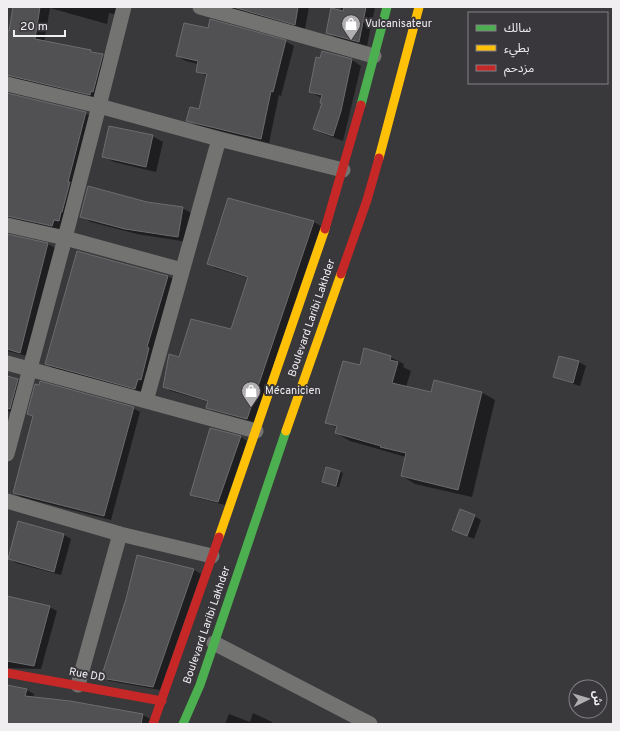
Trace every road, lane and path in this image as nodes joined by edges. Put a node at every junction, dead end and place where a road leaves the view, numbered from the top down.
1 (124, 7) edge
2 (200, 7) edge
3 (387, 7) edge
4 (419, 7) edge
5 (374, 56) junction
6 (7, 84) edge
7 (99, 106) junction
8 (219, 139) junction
9 (343, 170) junction
10 (7, 225) edge
11 (65, 238) junction
12 (182, 270) junction
13 (7, 363) edge
14 (30, 369) junction
15 (146, 401) junction
16 (256, 431) junction
17 (7, 454) edge
18 (7, 501) edge
19 (120, 534) junction
20 (212, 556) junction
21 (214, 643) junction
22 (7, 673) edge
23 (78, 685) junction
24 (165, 702) junction
25 (153, 724) edge
26 (183, 724) edge
27 (370, 724) edge

1 - 7 street
2 - 5 street
3 - 5 main road, Boulevard Laribi Lakhder
4 - 21 main road, Boulevard Laribi Lakhder
5 - 9 main road, Boulevard Laribi Lakhder
6 - 7 street
7 - 8 street
7 - 11 street
8 - 9 street
8 - 12 street
9 - 16 main road, Boulevard Laribi Lakhder
10 - 11 street
11 - 12 street
11 - 14 street
12 - 15 street
13 - 14 street
14 - 15 street
14 - 17 street
15 - 16 street
16 - 20 main road, Boulevard Laribi Lakhder
18 - 19 street
19 - 20 street
19 - 23 street
20 - 24 main road, Boulevard Laribi Lakhder
21 - 26 main road, Boulevard Laribi Lakhder
21 - 27 street
22 - 23 main road, Rue DD
23 - 24 main road, Rue DD
24 - 25 main road, Boulevard Laribi Lakhder

